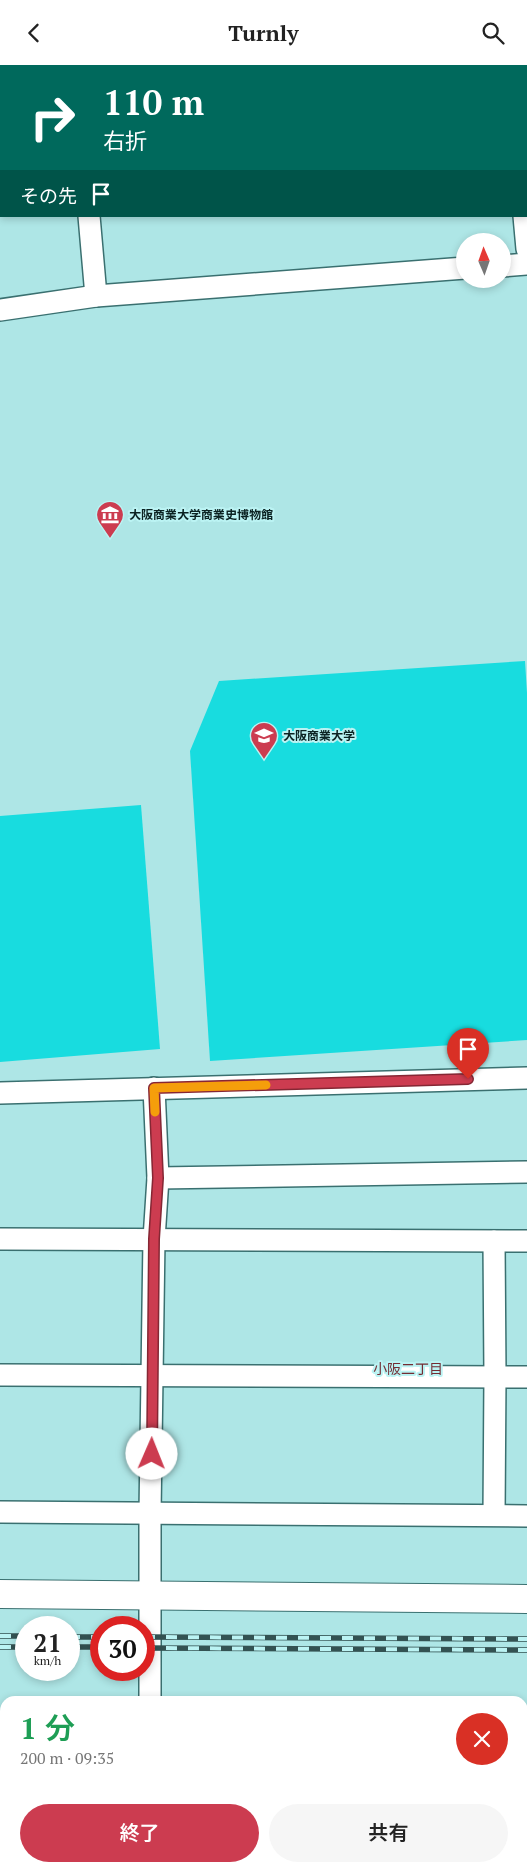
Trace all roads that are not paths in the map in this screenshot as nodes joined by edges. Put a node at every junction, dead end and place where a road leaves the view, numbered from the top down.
1 (89, 217) edge
2 (524, 217) edge
3 (527, 249) edge
4 (527, 264) edge
5 (511, 265) edge
6 (456, 269) edge
7 (96, 296) junction
8 (0, 310) edge
9 (527, 1078) edge
10 (154, 1088) junction
11 (0, 1093) edge
12 (527, 1172) edge
13 (158, 1178) junction
14 (0, 1239) edge
15 (154, 1239) junction
16 (494, 1241) junction
17 (527, 1241) edge
18 (0, 1375) edge
19 (153, 1375) junction
20 (495, 1376) junction
21 (527, 1377) edge
22 (0, 1512) edge
23 (150, 1513) junction
24 (494, 1515) junction
25 (527, 1516) edge
26 (0, 1593) edge
27 (152, 1594) junction
28 (527, 1599) edge
29 (150, 1696) edge

1 - 7 street
2 - 3 street
4 - 5 street
6 - 7 street
7 - 8 street
9 - 10 street
10 - 11 street
10 - 13 street
12 - 13 street
13 - 15 street
14 - 15 street
15 - 16 street
15 - 19 street
16 - 17 street
16 - 20 street
18 - 19 street
19 - 20 street
19 - 23 street
20 - 21 street
20 - 24 street
22 - 23 street
23 - 24 street
23 - 27 street
24 - 25 street
26 - 27 street
27 - 28 street
27 - 29 street

